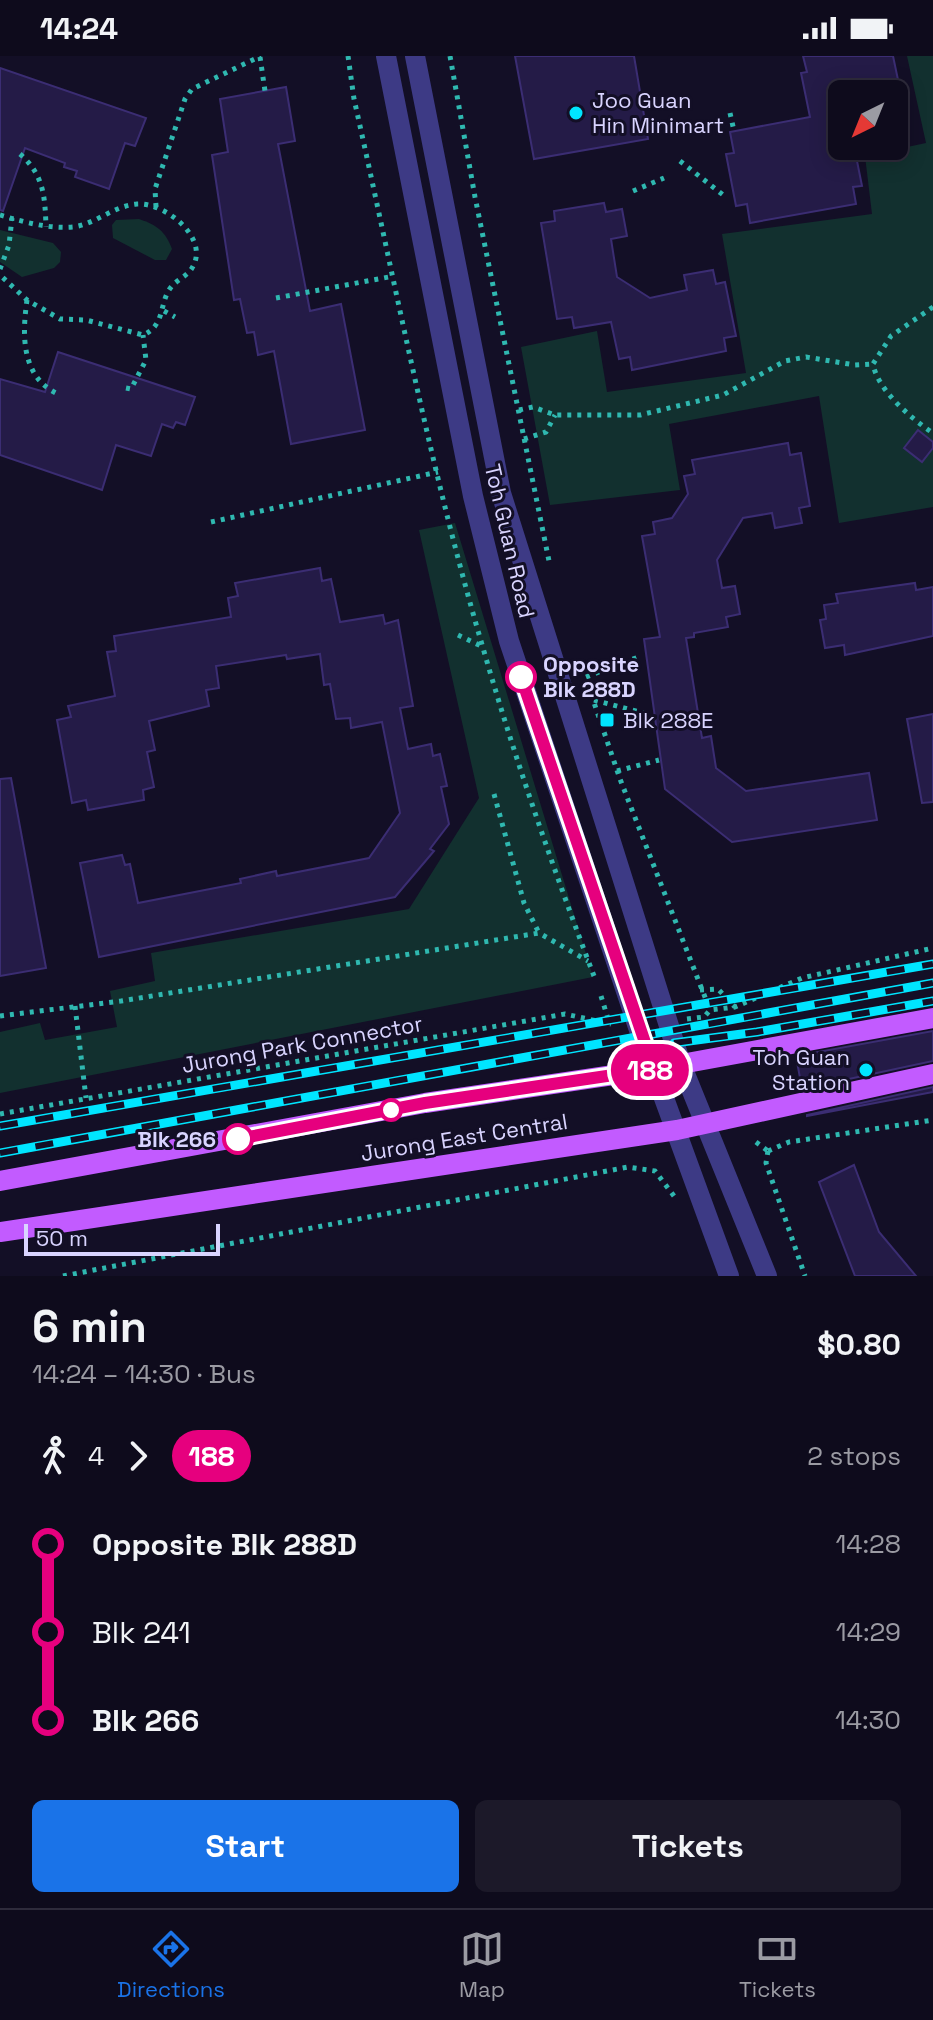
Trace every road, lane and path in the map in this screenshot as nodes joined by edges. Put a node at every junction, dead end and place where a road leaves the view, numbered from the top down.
1 (260, 56) edge
2 (386, 56) edge
3 (415, 56) edge
4 (450, 56) edge
5 (265, 91) dead end
6 (730, 113) dead end
7 (734, 131) dead end
8 (20, 154) dead end
9 (680, 161) dead end
10 (664, 178) dead end
11 (633, 191) dead end
12 (727, 198) dead end
13 (156, 207) junction
14 (0, 215) edge
15 (12, 218) junction
16 (46, 227) junction
17 (0, 272) edge
18 (394, 276) dead end
19 (276, 298) dead end
20 (27, 300) junction
21 (933, 307) edge
22 (164, 311) junction
23 (175, 317) dead end
24 (143, 335) junction
25 (873, 364) junction
26 (126, 388) dead end
27 (58, 394) dead end
28 (519, 410) junction
29 (555, 415) junction
30 (933, 433) edge
31 (524, 439) junction
32 (438, 472) dead end
33 (501, 493) junction
34 (473, 496) junction
35 (211, 522) dead end
36 (551, 568) dead end
37 (458, 635) dead end
38 (482, 646) dead end
39 (641, 656) dead end
40 (581, 664) dead end
41 (586, 677) junction
42 (593, 700) junction
43 (651, 715) dead end
44 (659, 760) dead end
45 (617, 771) junction
46 (494, 794) dead end
47 (539, 933) junction
48 (933, 948) edge
49 (588, 961) dead end
50 (700, 990) junction
51 (75, 1006) junction
52 (735, 1007) junction
53 (0, 1016) edge
54 (933, 1018) edge
55 (609, 1022) dead end
56 (681, 1064) junction
57 (654, 1069) junction
58 (933, 1074) edge
59 (86, 1098) junction
60 (0, 1114) edge
61 (933, 1120) edge
62 (704, 1124) junction
63 (677, 1130) junction
64 (756, 1142) dead end
65 (768, 1151) junction
66 (655, 1171) dead end
67 (0, 1181) edge
68 (0, 1232) edge
69 (63, 1276) edge
70 (729, 1276) edge
71 (767, 1276) edge
72 (805, 1276) edge

1 - 5 path
1 - 13 path
2 - 34 street, Toh Guan Road
3 - 33 street, Toh Guan Road
4 - 28 path
6 - 7 path
8 - 16 path
9 - 12 path
10 - 11 path
13 - 16 path
13 - 22 path
14 - 15 path
15 - 16 path
15 - 17 path
17 - 20 path
18 - 19 path
20 - 24 path
20 - 27 path
21 - 25 path
22 - 23 path
22 - 24 path
24 - 26 path
25 - 29 path
25 - 30 path
28 - 29 path
28 - 31 path
29 - 31 path
31 - 36 path
32 - 35 path
33 - 34 street
33 - 56 street, Toh Guan Road
34 - 57 street, Toh Guan Road
37 - 38 path
39 - 41 path
40 - 41 path
41 - 42 path
42 - 43 path
42 - 45 path
44 - 45 path
45 - 50 path
46 - 47 path
47 - 49 path
47 - 51 path
48 - 52 path
50 - 52 path
50 - 52 path
51 - 53 path
51 - 59 path
54 - 56 main road, Jurong East Central
55 - 59 path, Jurong Park Connector
56 - 57 main road, Jurong East Central
56 - 62 street, Toh Guan Road
57 - 63 street, Toh Guan Road
57 - 67 main road, Jurong East Central
58 - 62 main road, Jurong East Central
59 - 60 path, Jurong Park Connector
61 - 65 path
62 - 63 main road, Jurong East Central
62 - 71 street, Toh Guan Road
63 - 68 main road, Jurong East Central
63 - 70 street, Toh Guan Road
64 - 65 path
65 - 72 path
66 - 69 path

